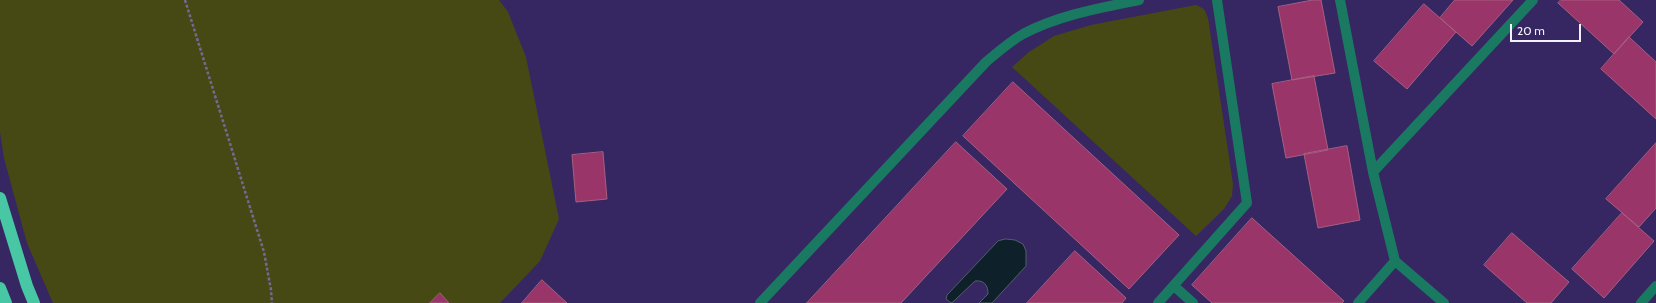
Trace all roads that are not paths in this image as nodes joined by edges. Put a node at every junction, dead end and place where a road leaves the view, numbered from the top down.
1 (1139, 0) edge
2 (1217, 0) edge
3 (1340, 0) edge
4 (1533, 0) edge
5 (1373, 172) junction
6 (0, 198) edge
7 (1395, 262) junction
8 (1174, 286) junction
9 (1656, 286) edge
10 (0, 288) edge
11 (6, 303) edge
12 (34, 303) edge
13 (760, 303) edge
14 (1158, 303) edge
15 (1193, 303) edge
16 (1358, 303) edge
17 (1444, 303) edge
18 (1641, 303) edge

1 - 13 street
2 - 8 street
3 - 5 street
4 - 5 street
5 - 7 street
6 - 12 highway
7 - 16 street
7 - 17 street
8 - 14 street
8 - 15 street
9 - 18 street
10 - 11 highway

